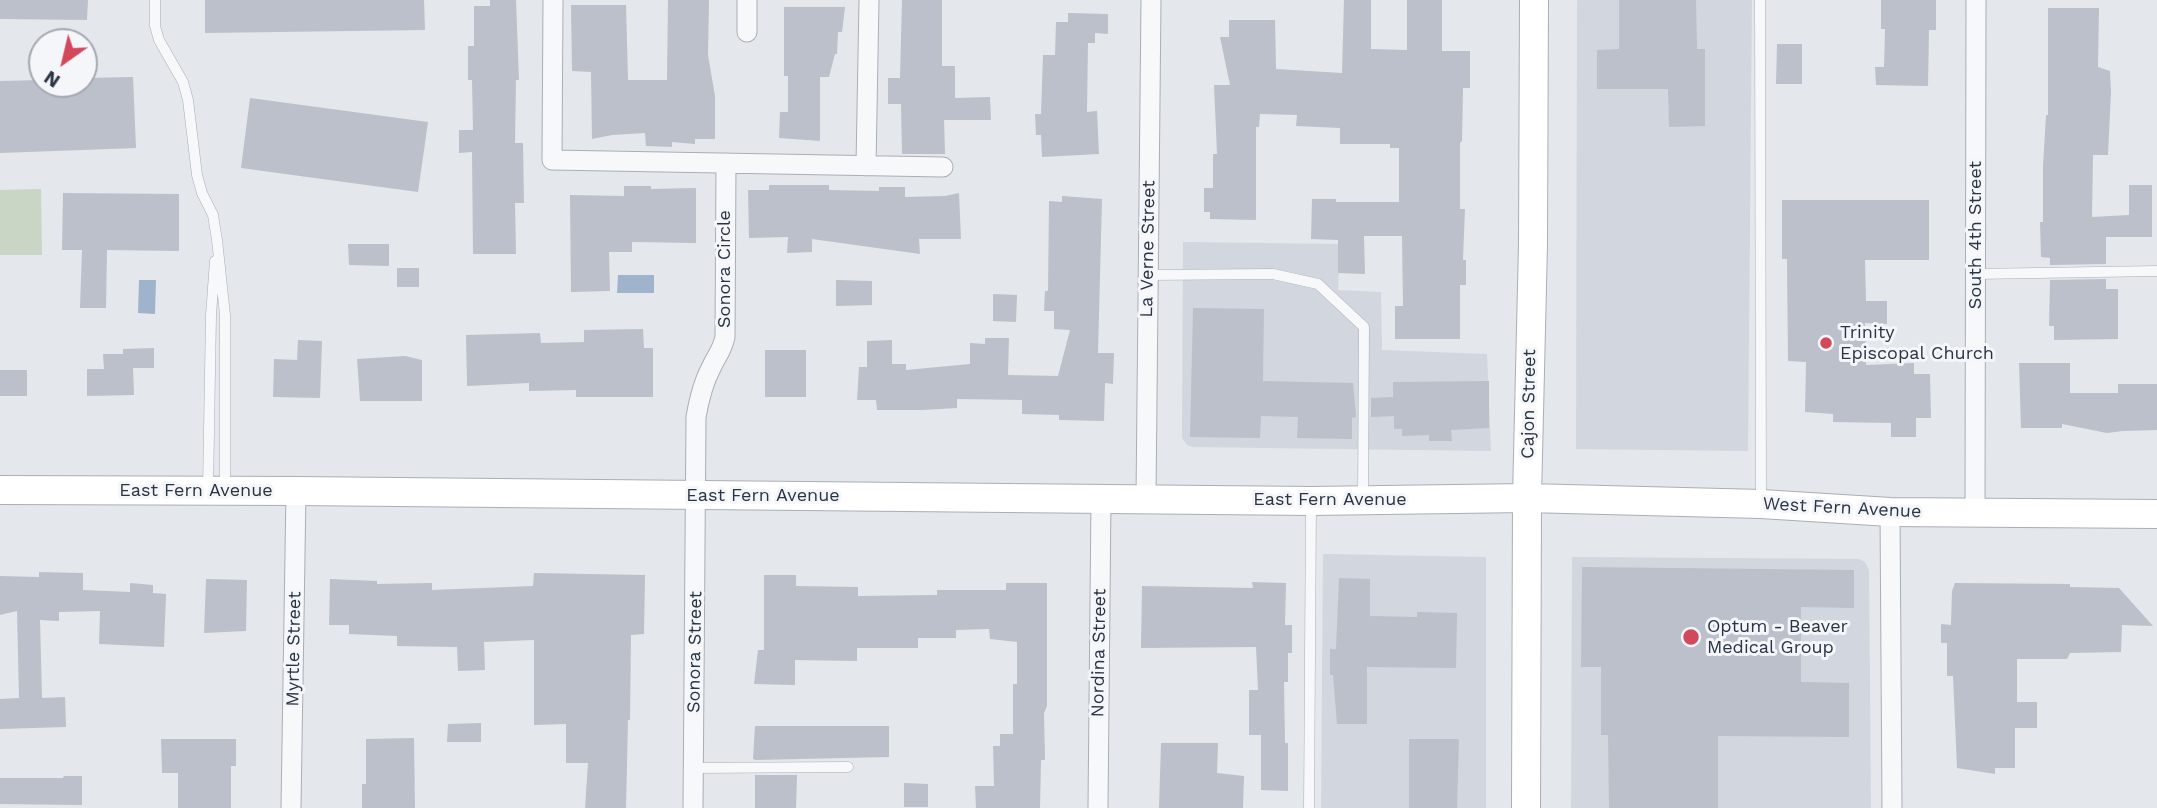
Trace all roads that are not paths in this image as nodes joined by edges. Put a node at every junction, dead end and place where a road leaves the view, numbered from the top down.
1 (155, 0) edge
2 (554, 0) edge
3 (747, 0) edge
4 (869, 0) edge
5 (1151, 0) edge
6 (1534, 0) edge
7 (1760, 0) edge
8 (1976, 0) edge
9 (747, 32) dead end
10 (726, 163) junction
11 (866, 166) junction
12 (943, 167) dead end
13 (217, 240) junction
14 (2157, 271) edge
15 (1976, 274) junction
16 (1148, 275) junction
17 (0, 490) edge
18 (216, 491) junction
19 (296, 491) junction
20 (696, 495) junction
21 (1101, 498) junction
22 (1146, 498) junction
23 (1527, 498) junction
24 (1363, 500) junction
25 (1311, 501) junction
26 (1761, 504) junction
27 (1890, 512) junction
28 (1975, 513) junction
29 (2157, 514) edge
30 (848, 767) dead end
31 (694, 768) junction
32 (291, 808) edge
33 (693, 808) edge
34 (1097, 808) edge
35 (1309, 808) edge
36 (1525, 808) edge
37 (1892, 808) edge

1 - 13 lane
2 - 10 street
3 - 9 street
4 - 11 street
5 - 16 street, La Verne Street
6 - 23 street, Cajon Street
7 - 26 lane
8 - 15 street, South 4th Street
10 - 11 street
10 - 20 street, Sonora Circle
11 - 12 street
13 - 18 lane
13 - 18 lane
14 - 15 lane
15 - 28 street, South 4th Street
16 - 22 street, La Verne Street
16 - 24 lane
17 - 18 street, East Fern Avenue
18 - 19 street, East Fern Avenue
19 - 20 street, East Fern Avenue
19 - 32 street, Myrtle Street
20 - 21 street, East Fern Avenue
20 - 31 street, Sonora Street
21 - 22 street, East Fern Avenue
21 - 34 street, Nordina Street
22 - 25 street, East Fern Avenue
23 - 24 street, East Fern Avenue
23 - 26 street, West Fern Avenue
23 - 36 street, Cajon Street
24 - 25 street, East Fern Avenue
25 - 35 lane
26 - 27 street, West Fern Avenue
27 - 28 street, West Fern Avenue
27 - 37 street
28 - 29 street, West Fern Avenue
30 - 31 lane
31 - 33 street, Sonora Street

